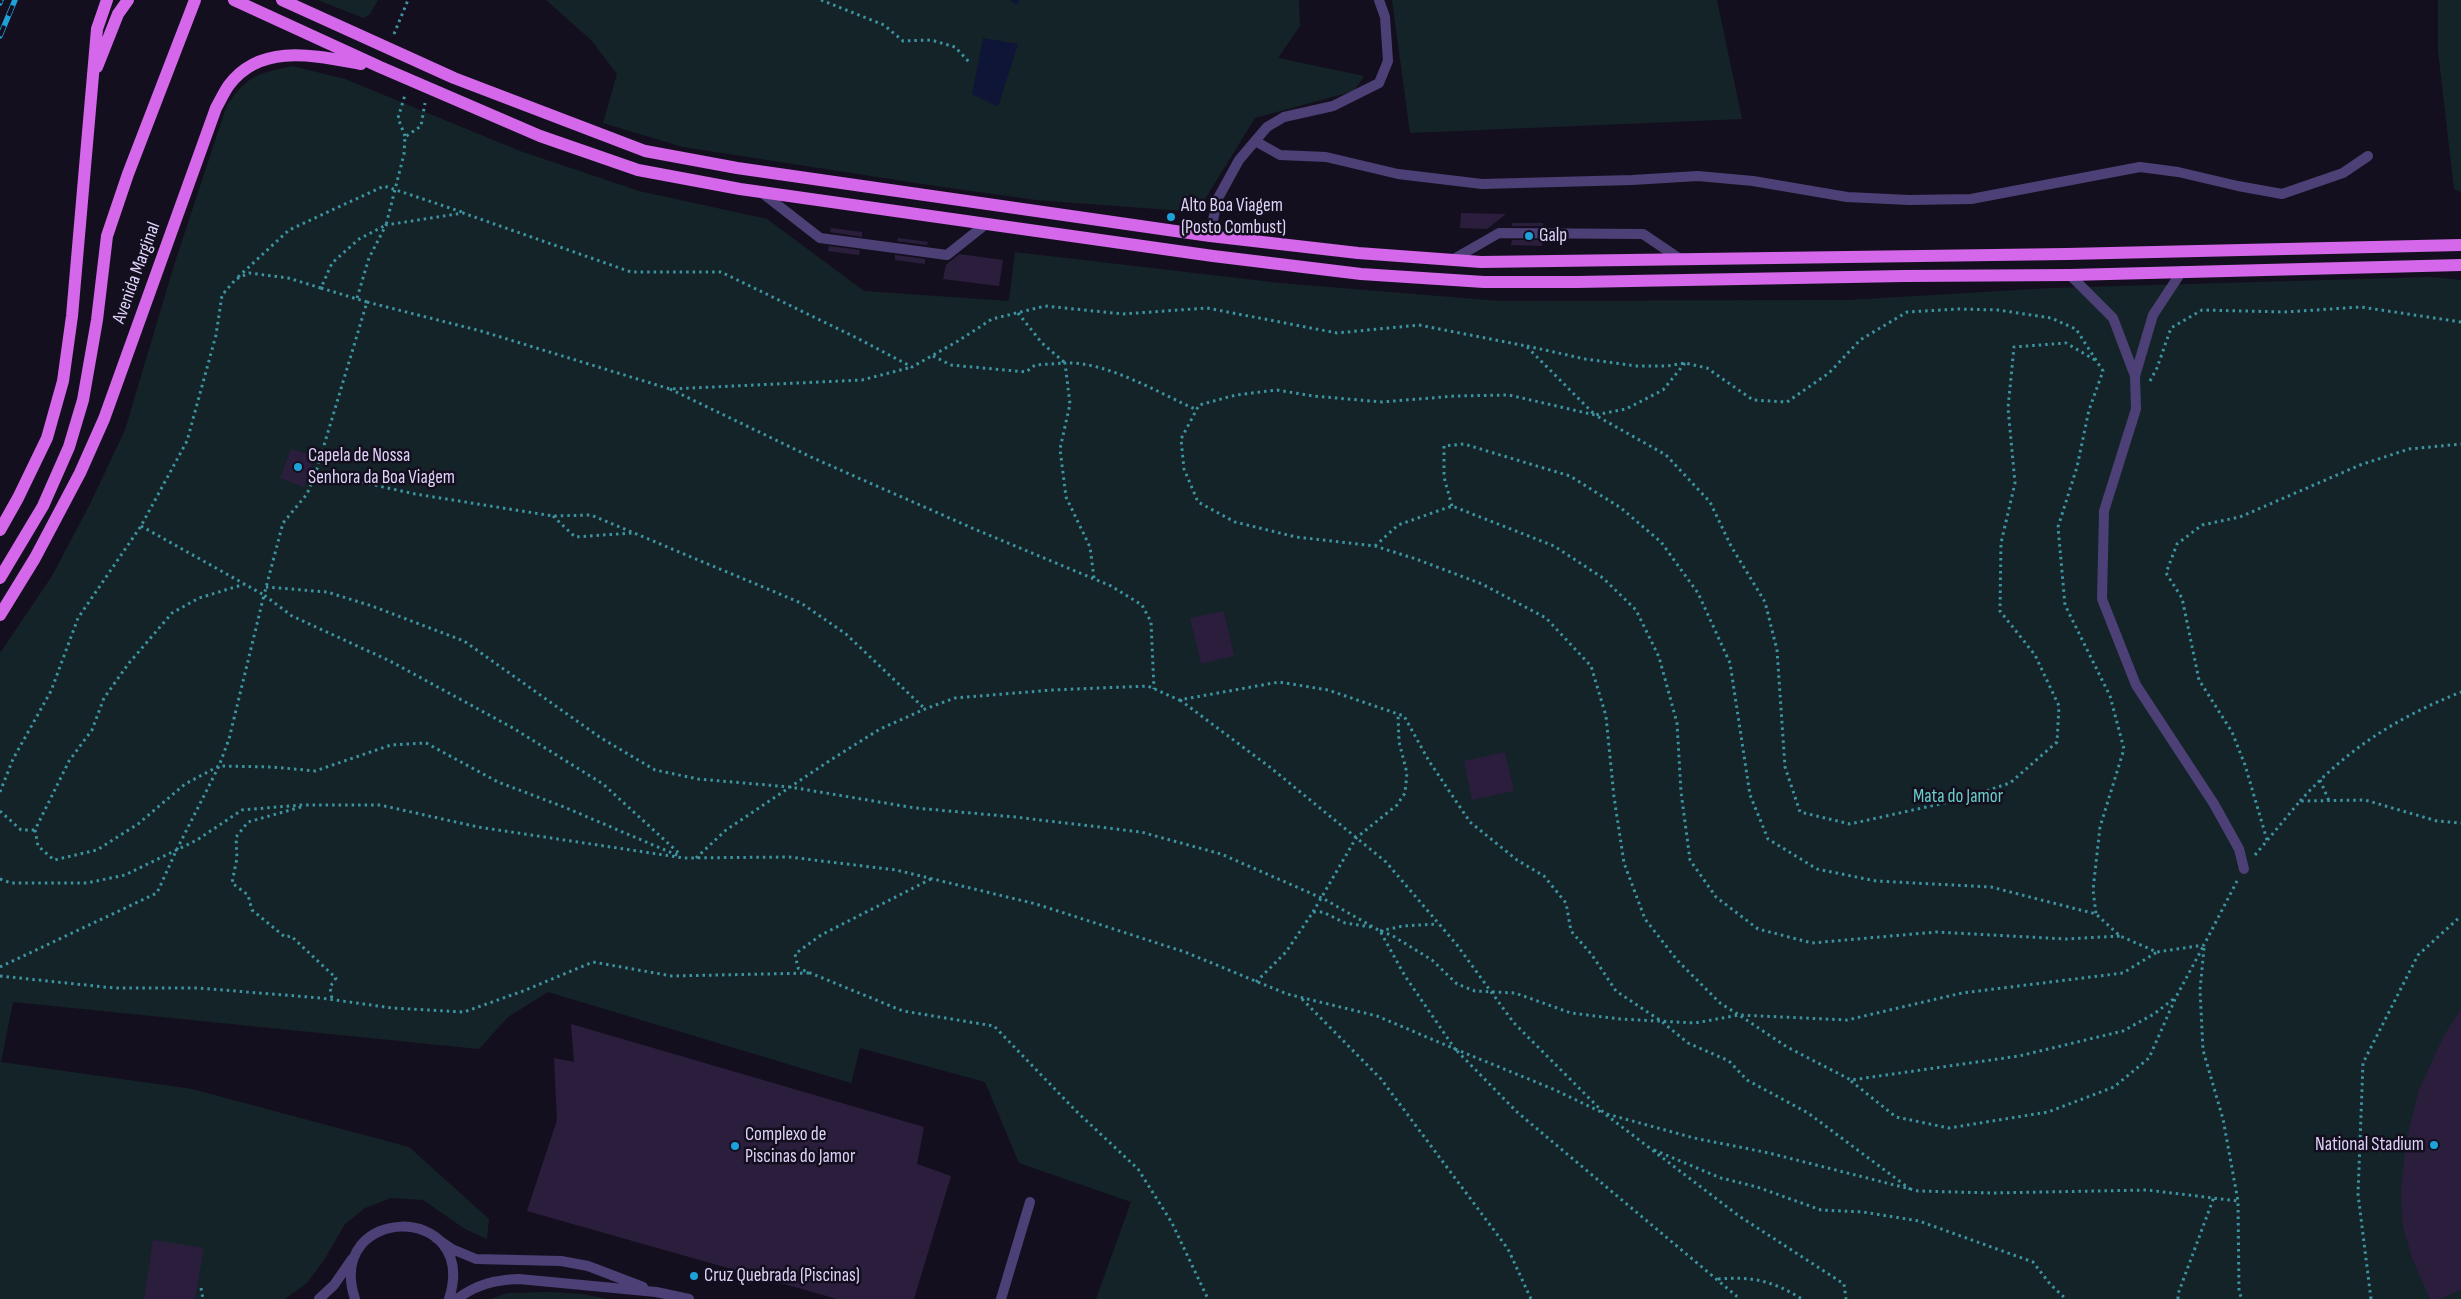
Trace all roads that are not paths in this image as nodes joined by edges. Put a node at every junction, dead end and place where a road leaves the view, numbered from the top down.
1 (107, 0) edge
2 (128, 0) edge
3 (195, 0) edge
4 (282, 0) edge
5 (1379, 0) edge
6 (238, 2) edge
7 (380, 67) junction
8 (92, 76) junction
9 (1255, 141) junction
10 (2368, 156) dead end
11 (761, 192) junction
12 (986, 224) junction
13 (1210, 236) junction
14 (2461, 245) edge
15 (1680, 259) junction
16 (1452, 260) junction
17 (2461, 265) edge
18 (2182, 271) junction
19 (2070, 275) junction
20 (2135, 376) junction
21 (0, 530) edge
22 (0, 578) edge
23 (0, 616) edge
24 (2244, 869) road end
25 (1030, 1202) dead end
26 (436, 1238) junction
27 (358, 1250) junction
28 (656, 1292) junction
29 (319, 1299) edge
30 (355, 1299) edge
31 (449, 1299) edge
32 (457, 1299) edge
33 (689, 1299) edge
34 (1001, 1299) edge

1 - 8 main road
2 - 8 main road
3 - 22 main road, Avenida Marginal
4 - 13 main road
5 - 9 street
6 - 7 main road
7 - 11 main road
7 - 23 main road, Avenida Marginal
8 - 21 main road
9 - 10 street
9 - 13 street
11 - 12 main road
11 - 12 street
12 - 19 main road
13 - 16 main road
14 - 15 main road
15 - 16 main road
15 - 16 street
17 - 18 main road
18 - 19 main road
18 - 20 street
19 - 20 street
20 - 24 street
25 - 34 street
26 - 27 street
26 - 28 street
26 - 31 street
27 - 29 street
27 - 30 street
28 - 32 street
28 - 33 street

